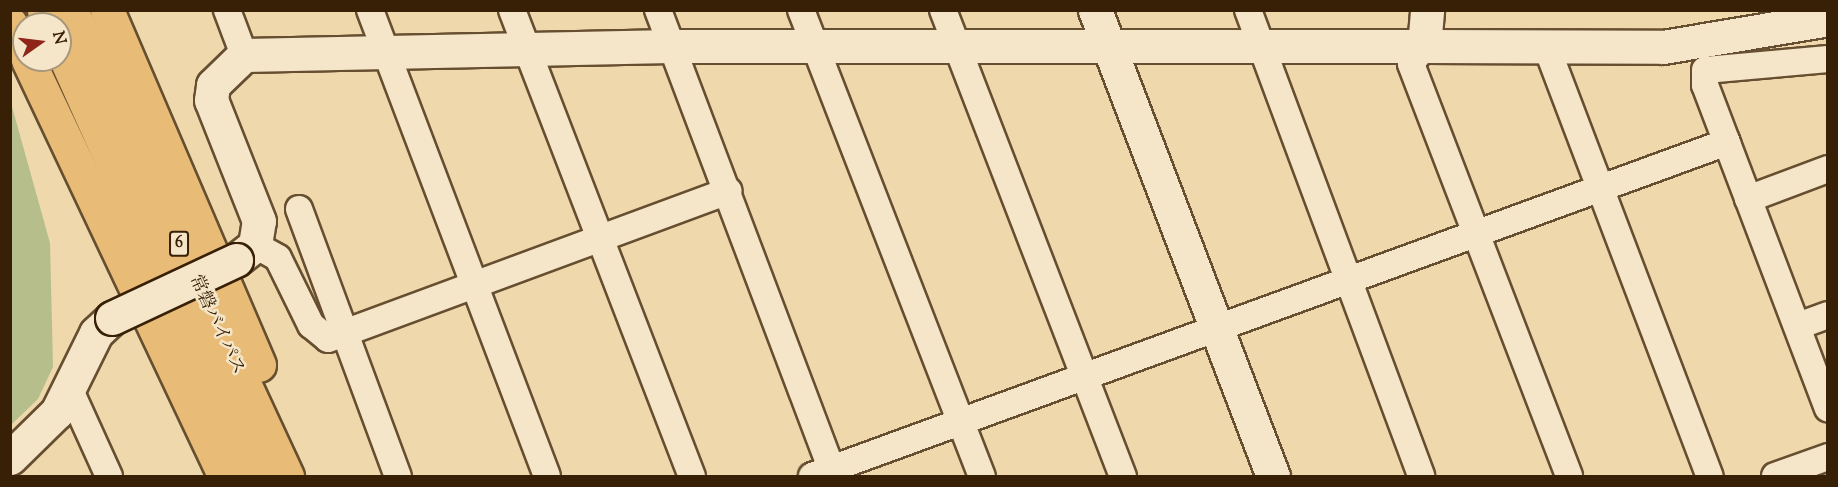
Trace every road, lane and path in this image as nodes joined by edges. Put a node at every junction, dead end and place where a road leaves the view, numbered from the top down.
1 (71, 10) edge
2 (107, 10) edge
3 (227, 10) edge
4 (370, 10) edge
5 (512, 10) edge
6 (658, 10) edge
7 (801, 10) edge
8 (943, 10) edge
9 (1095, 10) edge
10 (1248, 10) edge
11 (1427, 10) edge
12 (1827, 19) edge
13 (671, 46) junction
14 (956, 46) junction
15 (1107, 46) junction
16 (1424, 46) junction
17 (814, 47) junction
18 (1259, 47) junction
19 (1547, 48) junction
20 (525, 49) junction
21 (385, 51) junction
22 (244, 55) junction
23 (1827, 59) edge
24 (34, 72) edge
25 (72, 72) edge
26 (1727, 142) junction
27 (1827, 169) edge
28 (1601, 188) junction
29 (728, 191) junction
30 (1748, 199) junction
31 (299, 209) dead end
32 (1475, 234) junction
33 (599, 238) junction
34 (246, 252) junction
35 (1353, 279) junction
36 (474, 284) junction
37 (1827, 315) edge
38 (1798, 326) junction
39 (1219, 328) junction
40 (344, 337) junction
41 (1085, 377) junction
42 (69, 388) junction
43 (1827, 408) edge
44 (963, 422) junction
45 (1827, 457) edge
46 (10, 458) edge
47 (826, 474) edge
48 (109, 477) edge
49 (225, 477) edge
50 (253, 477) edge
51 (287, 477) edge
52 (308, 477) edge
53 (398, 477) edge
54 (547, 477) edge
55 (692, 477) edge
56 (982, 477) edge
57 (1123, 477) edge
58 (1273, 477) edge
59 (1421, 477) edge
60 (1569, 477) edge
61 (1710, 477) edge
62 (1775, 477) edge

1 - 51 highway, 常磐バイパス / 6
2 - 52 highway
3 - 22 street
4 - 21 street
5 - 20 street
6 - 13 street
7 - 17 street
8 - 14 street
9 - 15 street
10 - 18 street
11 - 16 street
12 - 19 street
13 - 17 street
13 - 20 street
13 - 29 street
14 - 15 street
14 - 17 street
14 - 41 street
15 - 18 street
15 - 39 street
16 - 18 street
16 - 19 street
16 - 32 street
17 - 44 street
18 - 35 street
19 - 28 street
20 - 21 street
20 - 33 street
21 - 22 street
21 - 36 street
22 - 34 street
23 - 26 street
24 - 49 highway
25 - 50 highway, 常磐バイパス / 6
26 - 28 street
26 - 30 street
27 - 30 street
28 - 32 street
28 - 61 street
29 - 33 street
29 - 47 street
30 - 38 street
31 - 40 street
32 - 35 street
32 - 60 street
33 - 36 street
33 - 55 street
34 - 40 street
34 - 42 street, bridge
35 - 39 street
35 - 59 street
36 - 40 street
36 - 54 street
37 - 38 street
38 - 43 street
39 - 41 street
39 - 58 street
40 - 53 street
41 - 44 street
41 - 57 street
42 - 46 street
42 - 48 street
44 - 47 street
44 - 56 street
45 - 62 street

